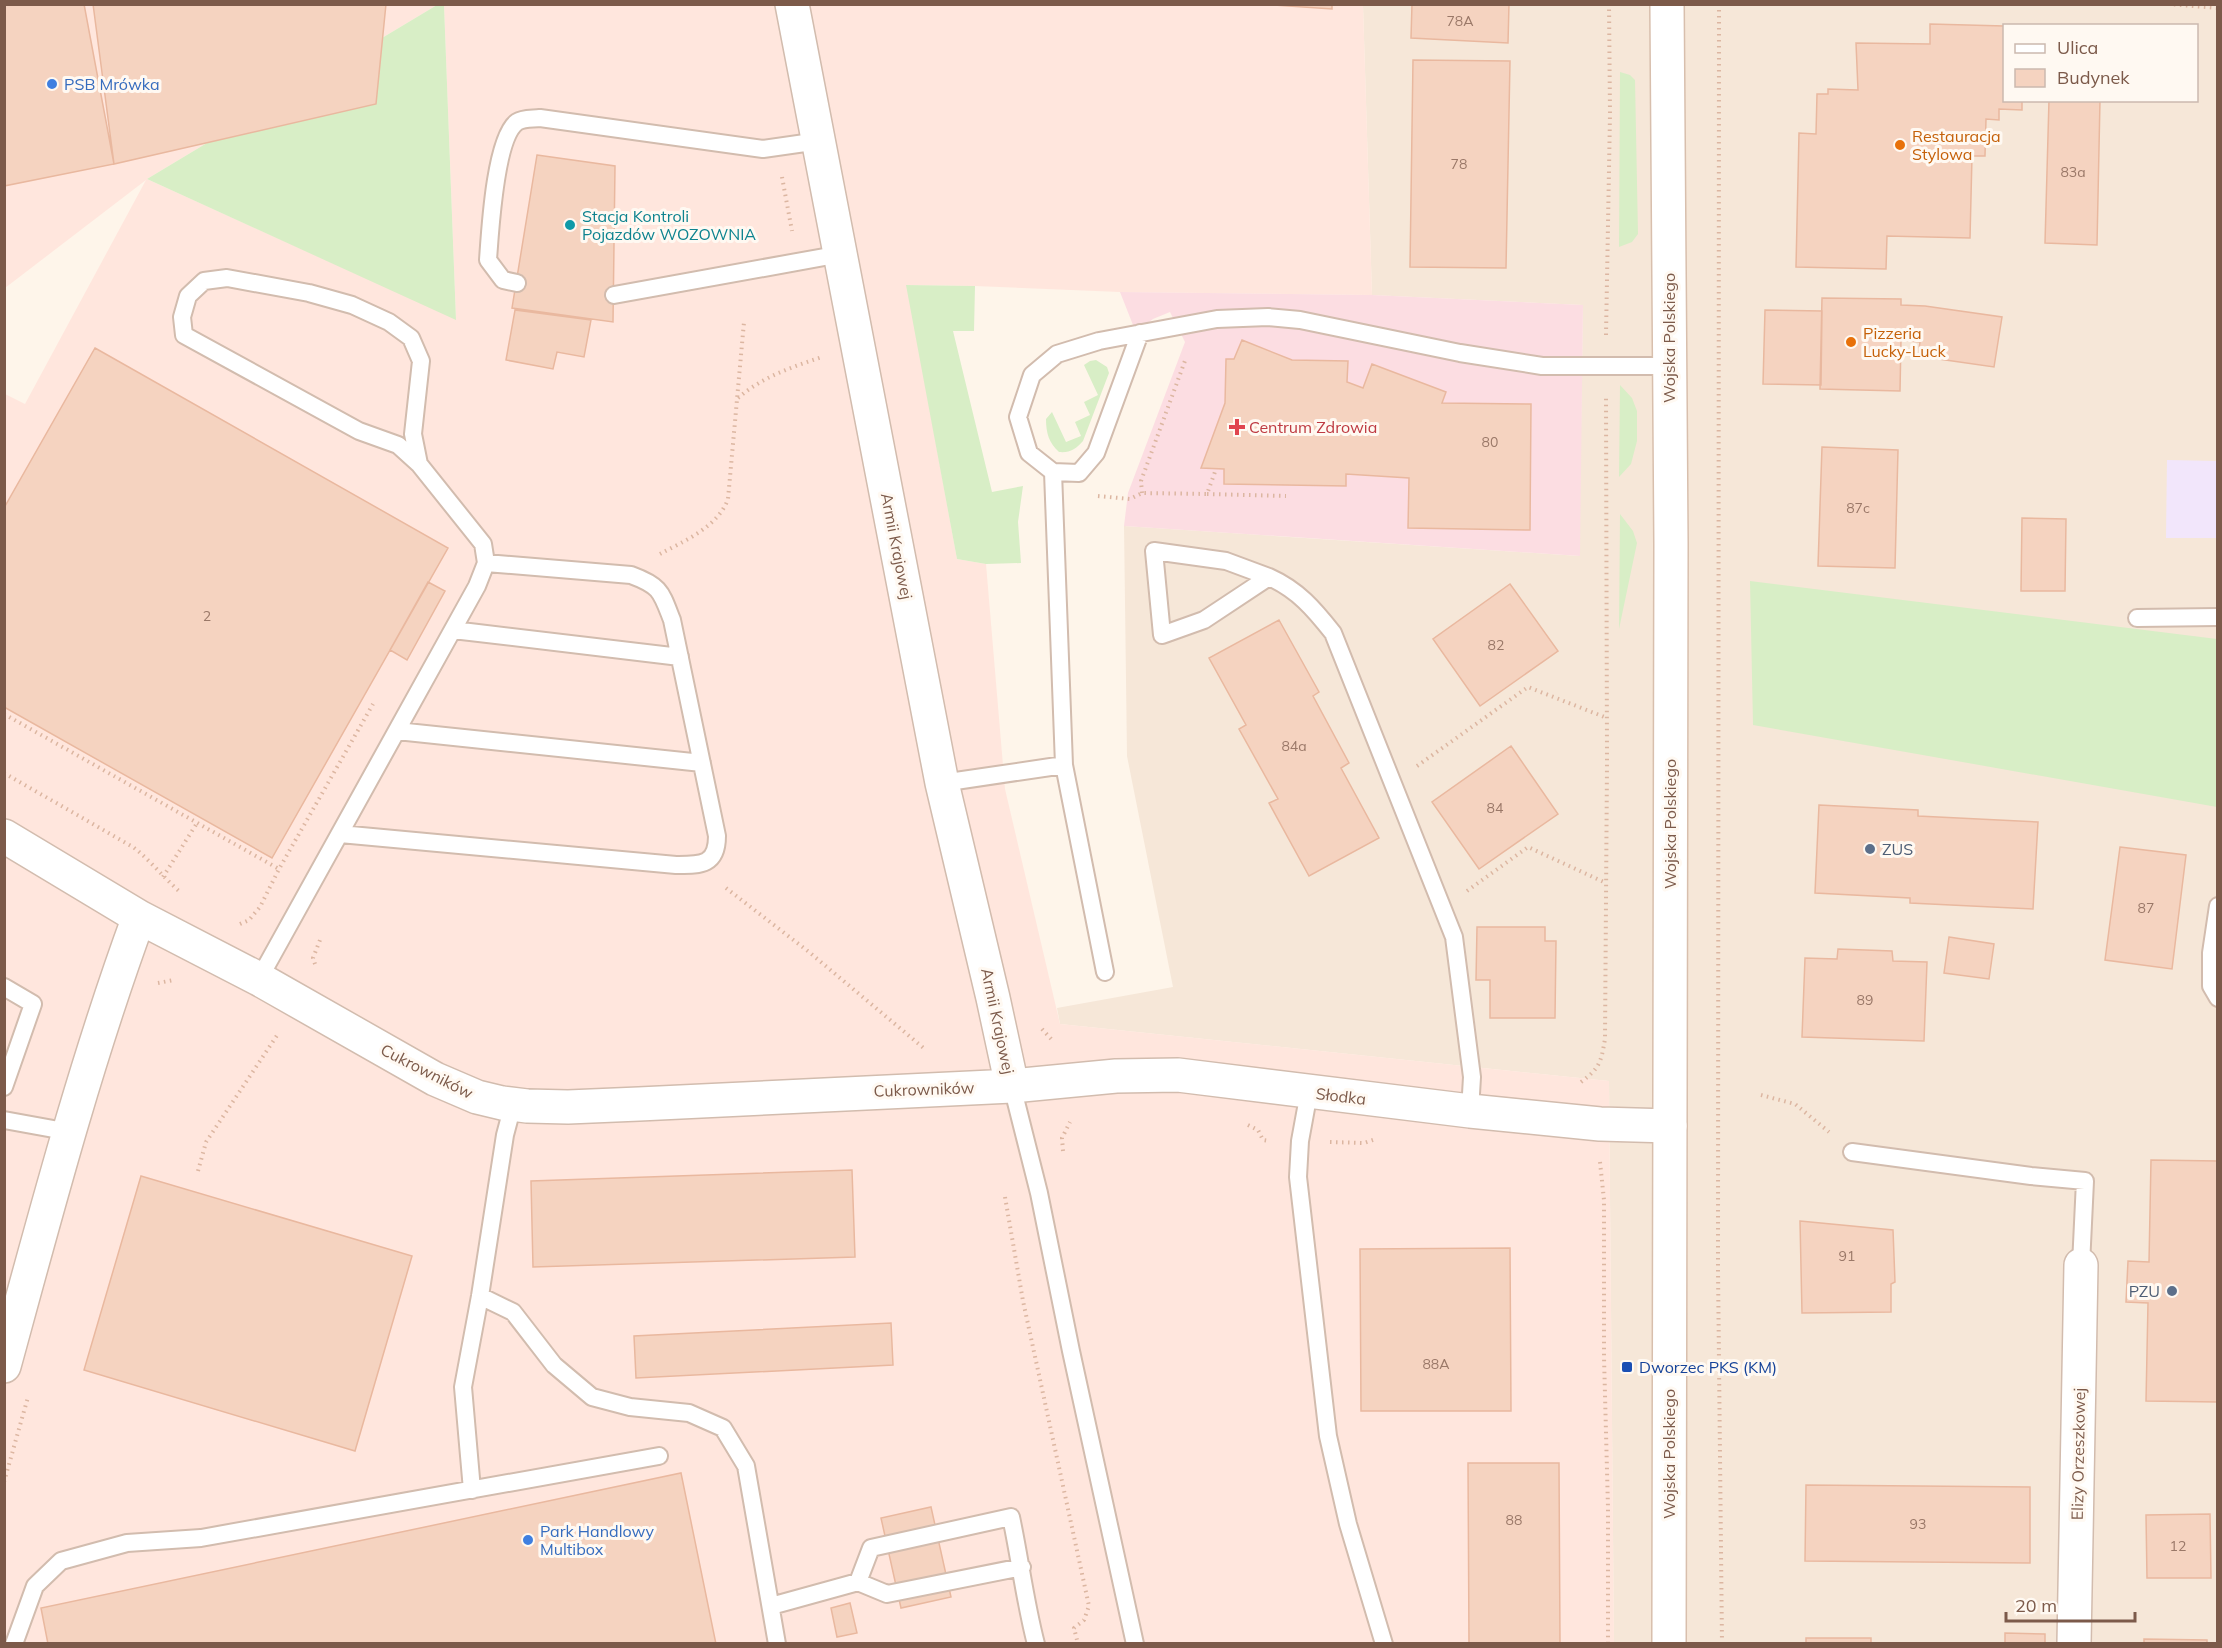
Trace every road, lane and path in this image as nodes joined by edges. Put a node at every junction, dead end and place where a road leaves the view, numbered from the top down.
1 (792, 4) edge
2 (1609, 4) edge
3 (1667, 4) edge
4 (1719, 4) edge
5 (2168, 4) edge
6 (2217, 8) edge
7 (819, 141) junction
8 (841, 254) junction
9 (517, 283) dead end
10 (614, 295) dead end
11 (744, 322) dead end
12 (1140, 333) junction
13 (1189, 351) dead end
14 (828, 354) dead end
15 (1606, 366) junction
16 (1669, 366) junction
17 (737, 398) junction
18 (1597, 398) dead end
19 (1605, 398) junction
20 (419, 464) junction
21 (1216, 469) dead end
22 (1053, 472) junction
23 (1142, 493) junction
24 (1207, 494) junction
25 (1286, 495) dead end
26 (1090, 496) dead end
27 (652, 558) dead end
28 (486, 563) junction
29 (1269, 578) junction
30 (2217, 617) edge
31 (2137, 618) dead end
32 (453, 630) junction
33 (680, 657) junction
34 (378, 695) dead end
35 (4, 714) edge
36 (1607, 718) junction
37 (397, 731) junction
38 (702, 763) junction
39 (1064, 765) junction
40 (4, 773) edge
41 (942, 783) junction
42 (1392, 784) junction
43 (197, 823) junction
44 (340, 834) junction
45 (4, 836) edge
46 (279, 869) junction
47 (163, 877) junction
48 (1606, 883) junction
49 (726, 888) dead end
50 (187, 899) dead end
51 (2217, 906) edge
52 (1443, 909) junction
53 (139, 917) junction
54 (232, 924) dead end
55 (321, 936) dead end
56 (316, 968) dead end
57 (1105, 972) dead end
58 (259, 979) junction
59 (4, 987) edge
60 (2217, 998) edge
61 (1039, 1025) dead end
62 (280, 1031) dead end
63 (1058, 1044) dead end
64 (932, 1054) dead end
65 (1569, 1085) dead end
66 (1012, 1086) junction
67 (4, 1087) edge
68 (1309, 1092) junction
69 (1761, 1095) dead end
70 (513, 1105) junction
71 (1470, 1111) junction
72 (1076, 1117) dead end
73 (4, 1120) edge
74 (1241, 1121) dead end
75 (1670, 1126) junction
76 (70, 1132) junction
77 (1383, 1136) dead end
78 (1263, 1140) dead end
79 (1364, 1143) dead end
80 (1063, 1152) dead end
81 (1852, 1152) joint
82 (1600, 1161) dead end
83 (198, 1171) dead end
84 (1004, 1189) dead end
85 (2081, 1264) joint
86 (480, 1296) junction
87 (4, 1366) edge
88 (659, 1456) dead end
89 (472, 1490) junction
90 (1022, 1567) junction
91 (858, 1582) junction
92 (771, 1606) junction
93 (14, 1644) edge
94 (777, 1644) edge
95 (1036, 1644) edge
96 (1078, 1644) edge
97 (1135, 1644) edge
98 (1384, 1644) edge
99 (1608, 1644) edge
100 (1669, 1644) edge
101 (1722, 1644) edge
102 (2074, 1644) edge

1 - 7 street, Armii Krajowej
2 - 15 path
3 - 16 street, Wojska Polskiego
4 - 101 path
5 - 6 path
7 - 8 street, Armii Krajowej
7 - 9 lane
8 - 10 lane
8 - 41 street, Armii Krajowej
11 - 17 path
12 - 15 lane
12 - 22 lane
12 - 22 lane
13 - 23 path
14 - 17 path
15 - 16 lane
15 - 19 path
16 - 75 street, Wojska Polskiego
17 - 27 path
18 - 19 path
19 - 36 path
20 - 20 lane
20 - 28 lane
21 - 24 path
22 - 39 lane
23 - 24 path
23 - 26 path
24 - 25 path
28 - 32 lane
28 - 33 lane
29 - 29 lane
29 - 42 lane
30 - 31 lane
32 - 33 lane
32 - 37 lane
33 - 38 lane
34 - 46 path
35 - 43 path
36 - 42 path
36 - 48 path
37 - 38 lane
37 - 44 lane
38 - 44 lane
39 - 41 lane
39 - 57 lane
40 - 47 path
41 - 66 street, Armii Krajowej
42 - 52 lane
43 - 46 path
43 - 47 path
44 - 58 lane
45 - 53 street, Cukrowników
46 - 54 path
47 - 50 path
48 - 52 path
48 - 65 path
49 - 64 path
51 - 60 lane
52 - 71 lane
53 - 58 street, Cukrowników
53 - 76 street
55 - 56 path
58 - 70 street, Cukrowników
59 - 67 lane
61 - 63 path
62 - 83 path
66 - 68 street, Słodka
66 - 70 street, Cukrowników
66 - 97 lane
68 - 71 street, Słodka
68 - 98 lane
69 - 81 path
70 - 86 lane
71 - 75 street, Słodka
72 - 80 path
73 - 76 lane
74 - 78 path
75 - 100 street, Wojska Polskiego
76 - 87 street
77 - 79 path
81 - 85 lane
82 - 99 path
84 - 96 path
85 - 102 street, Elizy Orzeszkowej
86 - 89 lane
86 - 92 lane
88 - 89 lane
89 - 93 lane
90 - 91 lane
90 - 91 lane
90 - 95 lane
91 - 92 lane
92 - 94 lane

